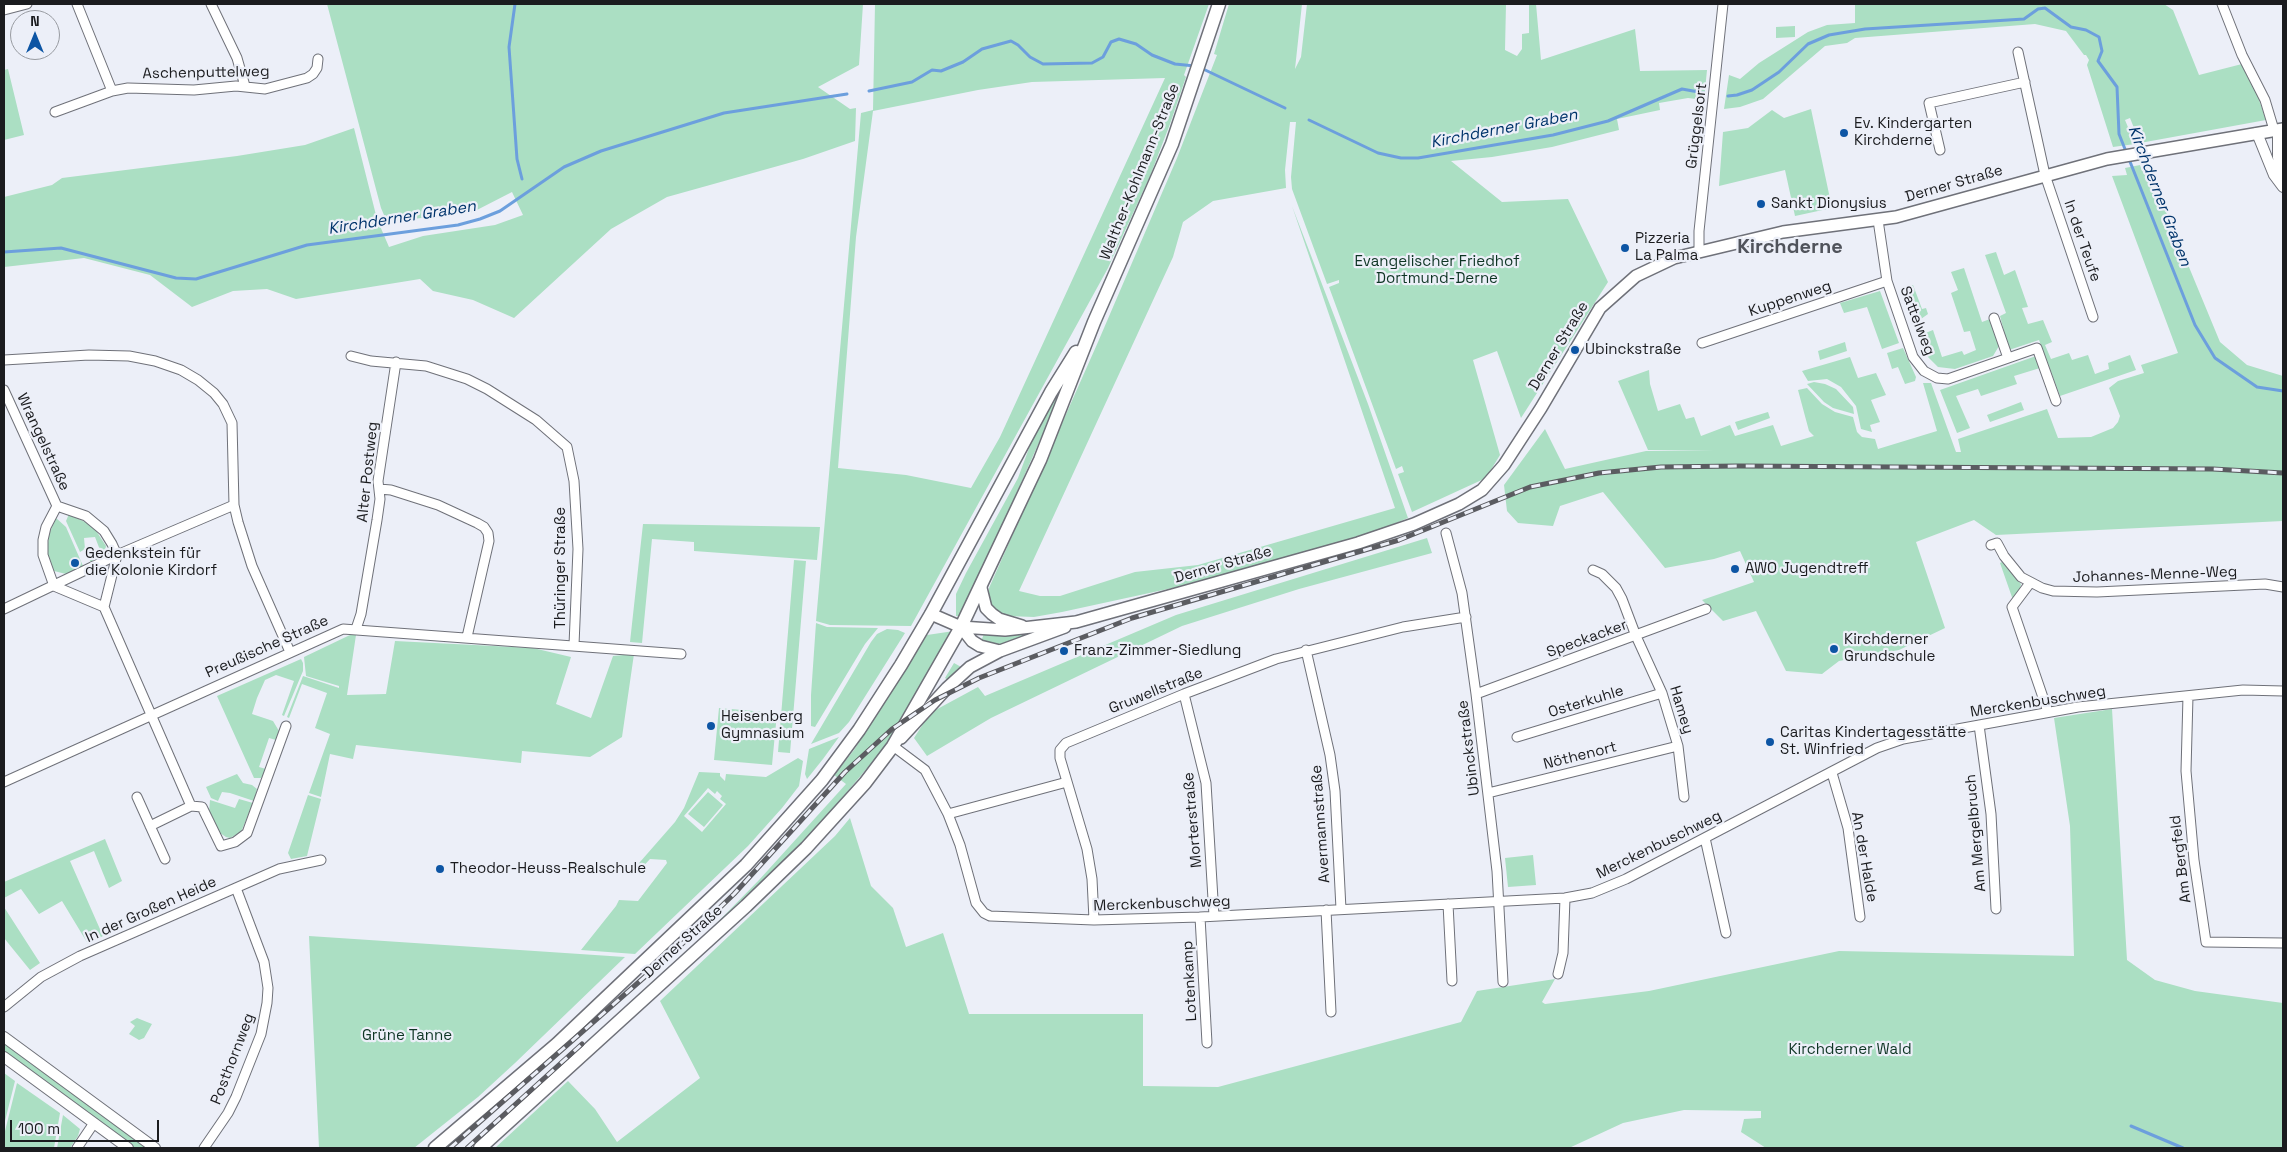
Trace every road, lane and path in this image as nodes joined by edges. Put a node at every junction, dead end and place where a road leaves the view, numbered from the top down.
1 (27, 4) edge
2 (77, 4) edge
3 (211, 4) edge
4 (1219, 4) edge
5 (1723, 4) edge
6 (2222, 4) edge
7 (4, 10) edge
8 (2018, 52) dead end
9 (318, 59) dead end
10 (2025, 82) junction
11 (245, 86) junction
12 (112, 91) junction
13 (55, 112) dead end
14 (2278, 129) edge
15 (2257, 133) junction
16 (1940, 150) dead end
17 (2045, 175) junction
18 (2283, 185) edge
19 (1878, 220) junction
20 (1700, 251) junction
21 (1886, 281) junction
22 (2093, 317) dead end
23 (1994, 318) dead end
24 (1094, 322) junction
25 (1702, 343) dead end
26 (351, 356) dead end
27 (2008, 358) junction
28 (4, 360) edge
29 (396, 362) junction
30 (4, 390) edge
31 (2056, 401) dead end
32 (379, 489) junction
33 (234, 504) junction
34 (57, 506) junction
35 (1446, 533) dead end
36 (1991, 545) dead end
37 (117, 555) junction
38 (1593, 570) dead end
39 (2030, 583) junction
40 (54, 586) junction
41 (2283, 587) edge
42 (981, 588) junction
43 (104, 607) junction
44 (4, 609) edge
45 (1706, 609) dead end
46 (931, 614) junction
47 (1466, 618) junction
48 (1076, 622) junction
49 (961, 627) junction
50 (1026, 628) junction
51 (356, 629) junction
52 (1636, 636) junction
53 (467, 637) junction
54 (574, 645) junction
55 (1306, 650) junction
56 (1000, 651) junction
57 (290, 652) junction
58 (681, 654) dead end
59 (2283, 691) edge
60 (1662, 693) junction
61 (1184, 694) junction
62 (1476, 694) junction
63 (2188, 696) junction
64 (2048, 712) junction
65 (150, 715) junction
66 (1979, 725) junction
67 (286, 726) dead end
68 (1518, 737) dead end
69 (893, 746) junction
70 (1678, 746) junction
71 (1832, 773) junction
72 (4, 782) edge
73 (1067, 782) junction
74 (1488, 792) junction
75 (137, 797) dead end
76 (1684, 797) dead end
77 (191, 806) junction
78 (948, 814) junction
79 (150, 826) junction
80 (1706, 838) junction
81 (165, 859) dead end
82 (321, 860) dead end
83 (236, 888) junction
84 (1565, 898) junction
85 (1499, 901) junction
86 (1448, 904) junction
87 (1341, 909) junction
88 (1326, 910) junction
89 (1996, 910) dead end
90 (1214, 916) junction
91 (1200, 917) junction
92 (1860, 917) dead end
93 (1094, 920) junction
94 (1726, 933) dead end
95 (2283, 943) edge
96 (1558, 974) dead end
97 (1452, 981) dead end
98 (1503, 982) dead end
99 (4, 1007) edge
100 (1331, 1012) dead end
101 (4, 1037) edge
102 (1207, 1043) dead end
103 (4, 1057) edge
104 (94, 1122) junction
105 (76, 1148) edge
106 (128, 1148) edge
107 (155, 1148) edge
108 (204, 1148) edge
109 (435, 1148) edge
110 (480, 1148) edge

1 - 7 street
2 - 12 street
3 - 11 street
4 - 24 main road, Walther-Kohlmann-Straße
5 - 20 street, Grüggelsort
6 - 14 street
8 - 10 street, In der Teufe
9 - 11 street, Aschenputtelweg
10 - 16 street
10 - 17 street, In der Teufe
11 - 12 street, Aschenputtelweg
12 - 13 street, Aschenputtelweg
14 - 15 main road, Derner Straße
14 - 18 street
15 - 17 main road, Derner Straße
15 - 18 street
17 - 19 main road, Derner Straße
17 - 22 street, In der Teufe
19 - 20 main road, Derner Straße
19 - 21 street, Sattelweg
20 - 48 main road, Derner Straße
21 - 25 street, Kuppenweg
21 - 27 street, Sattelweg
23 - 27 street
24 - 42 main road, Walther-Kohlmann-Straße
24 - 46 main road, Walther-Kohlmann-Straße
26 - 29 street
27 - 31 street, Sattelweg
28 - 33 street
29 - 32 street, Alter Postweg
29 - 54 street, Thüringer Straße
30 - 34 street, Wrangelstraße
32 - 51 street, Alter Postweg
32 - 53 street
33 - 37 street
33 - 57 street
34 - 37 street, Wrangelstraße
34 - 40 street, Wrangelstraße
35 - 47 street, Ubinckstraße
36 - 39 street, Johannes-Menne-Weg
37 - 40 street
37 - 43 street
38 - 52 street, Hamey
39 - 41 street, Johannes-Menne-Weg
39 - 64 street
40 - 43 street
40 - 44 street
42 - 49 main road, Walther-Kohlmann-Straße
42 - 50 main road
43 - 65 street
45 - 52 street, Speckacker
46 - 49 main road
46 - 109 main road, Derner Straße
47 - 55 street, Gruwellstraße
47 - 62 street, Ubinckstraße
48 - 50 main road, Derner Straße
48 - 56 main road
49 - 50 main road, Derner Straße
49 - 56 main road
49 - 69 main road, Derner Straße
51 - 53 street, Preußische Straße
51 - 57 street, Preußische Straße
52 - 60 street, Hamey
52 - 62 street, Speckacker
53 - 54 street, Preußische Straße
54 - 58 street, Preußische Straße
55 - 61 street, Gruwellstraße
55 - 87 street, Avermannstraße
56 - 69 main road
57 - 65 street, Preußische Straße
59 - 63 street, Merckenbuschweg
60 - 68 street, Osterkuhle
60 - 70 street, Hamey
61 - 73 street, Gruwellstraße
61 - 90 street, Morterstraße
62 - 74 street, Ubinckstraße
63 - 64 street, Merckenbuschweg
63 - 95 street, Am Bergfeld
64 - 66 street, Merckenbuschweg
65 - 72 street, Preußische Straße
65 - 77 street
66 - 71 street, Merckenbuschweg
66 - 89 street, Am Mergelbruch
67 - 77 street
69 - 78 street, Merckenbuschweg
69 - 110 main road, Derner Straße
70 - 74 street, Nöthenort
70 - 76 street, Hamey
71 - 80 street, Merckenbuschweg
71 - 92 street, An der Halde
73 - 78 street
73 - 93 street, Gruwellstraße
74 - 85 street, Ubinckstraße
75 - 79 street
77 - 79 street
78 - 93 street, Merckenbuschweg
79 - 81 street
80 - 84 street, Merckenbuschweg
80 - 94 street
82 - 83 street, In der Großen Heide
83 - 99 street, In der Großen Heide
83 - 108 street, Posthornweg
84 - 85 street, Merckenbuschweg
84 - 96 street
85 - 86 street, Merckenbuschweg
85 - 98 street
86 - 87 street, Merckenbuschweg
86 - 97 street
87 - 88 street, Merckenbuschweg
88 - 90 street, Merckenbuschweg
88 - 100 street
90 - 91 street, Merckenbuschweg
91 - 93 street, Merckenbuschweg
91 - 102 street, Lotenkamp
101 - 107 street
103 - 104 street
104 - 105 street
104 - 106 street

